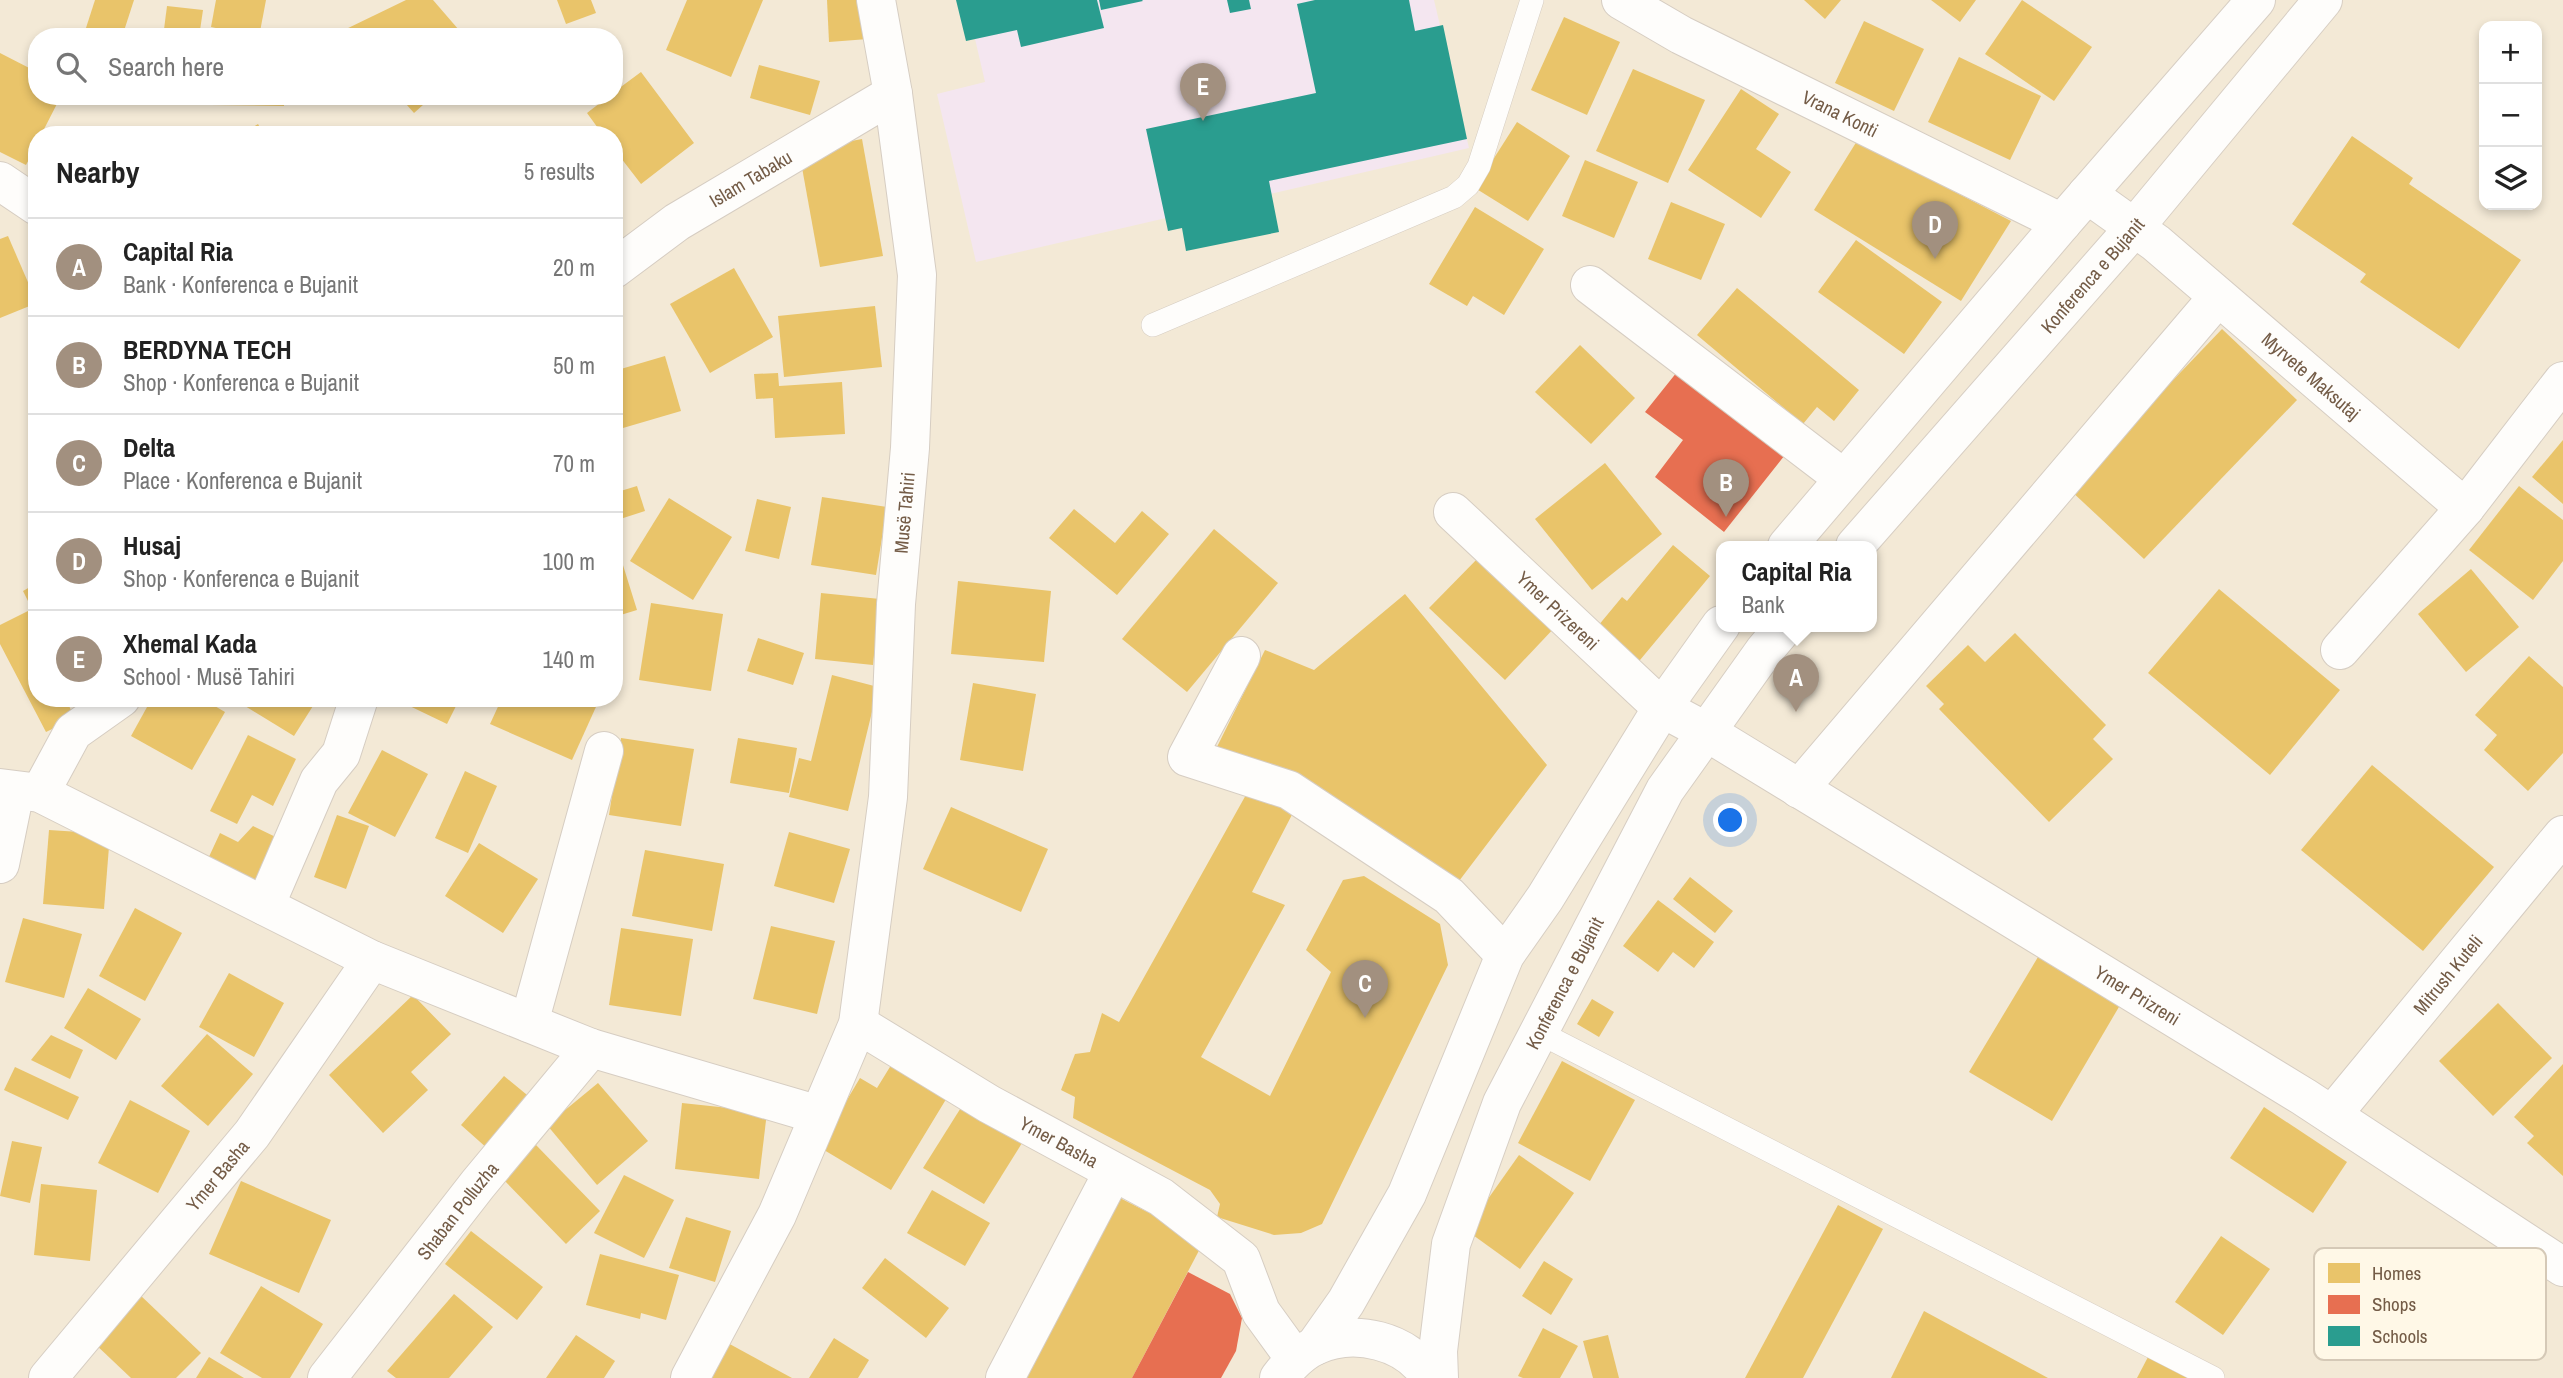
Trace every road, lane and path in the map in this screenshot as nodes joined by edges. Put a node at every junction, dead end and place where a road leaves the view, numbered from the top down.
1 (876, 0) edge
2 (1532, 0) edge
3 (1621, 0) edge
4 (2256, 0) edge
5 (2323, 0) edge
6 (893, 94) junction
7 (0, 181) edge
8 (2087, 194) junction
9 (28, 200) edge
10 (2062, 223) junction
11 (2145, 236) junction
12 (623, 262) edge
13 (1590, 285) dead end
14 (2218, 297) junction
15 (1153, 325) dead end
16 (2563, 381) edge
17 (1843, 478) junction
18 (2465, 508) junction
19 (1453, 512) dead end
20 (1791, 541) edge
21 (1860, 541) edge
22 (1716, 632) edge
23 (1780, 632) edge
24 (2340, 650) dead end
25 (1241, 656) dead end
26 (108, 707) edge
27 (356, 707) edge
28 (1662, 708) junction
29 (1705, 731) junction
30 (604, 751) dead end
31 (1799, 789) junction
32 (18, 791) edge
33 (2563, 835) edge
34 (0, 864) edge
35 (265, 906) junction
36 (1505, 956) junction
37 (372, 960) junction
38 (529, 1023) junction
39 (858, 1024) junction
40 (1538, 1032) junction
41 (591, 1048) junction
42 (819, 1115) junction
43 (2332, 1115) junction
44 (1113, 1172) junction
45 (2534, 1248) edge
46 (2546, 1256) edge
47 (2563, 1267) edge
48 (1296, 1361) edge
49 (48, 1378) edge
50 (327, 1378) edge
51 (690, 1378) edge
52 (1005, 1378) edge
53 (1430, 1378) edge
54 (1439, 1378) edge
55 (2213, 1378) edge

1 - 6 street, Musë Tahiri
2 - 15 lane
3 - 10 street, Vrana Konti
4 - 8 street
5 - 11 street, Konferenca e Bujanit
6 - 12 street, Islam Tabaku
6 - 39 street, Musë Tahiri
7 - 9 street
8 - 10 street
8 - 11 street, Myrvete Maksutaj
10 - 17 street
11 - 14 street, Myrvete Maksutaj
11 - 21 street, Konferenca e Bujanit
13 - 17 street
14 - 18 street, Myrvete Maksutaj
14 - 31 street
16 - 18 street
17 - 20 street
18 - 24 street
19 - 28 street, Ymer Prizereni
22 - 28 street
23 - 29 street, Konferenca e Bujanit
25 - 36 street
26 - 32 street
27 - 35 street
28 - 29 street, Ymer Prizereni
28 - 36 street
29 - 31 street, Ymer Prizreni
29 - 40 street, Konferenca e Bujanit
30 - 38 street
31 - 43 street, Ymer Prizreni
32 - 34 street
32 - 35 street
33 - 43 street, Mitrush Kuteli
35 - 37 street
36 - 48 street
37 - 38 street
37 - 49 street, Ymer Basha
38 - 41 street
39 - 42 street
39 - 44 street, Ymer Basha
40 - 54 street, Konferenca e Bujanit
40 - 55 lane
41 - 42 street
41 - 50 street, Shaban Polluzha
42 - 51 street
43 - 45 street, Ymer Prizreni
44 - 48 street, Ymer Basha
44 - 52 street
46 - 47 street, Ymer Prizreni
48 - 53 street

